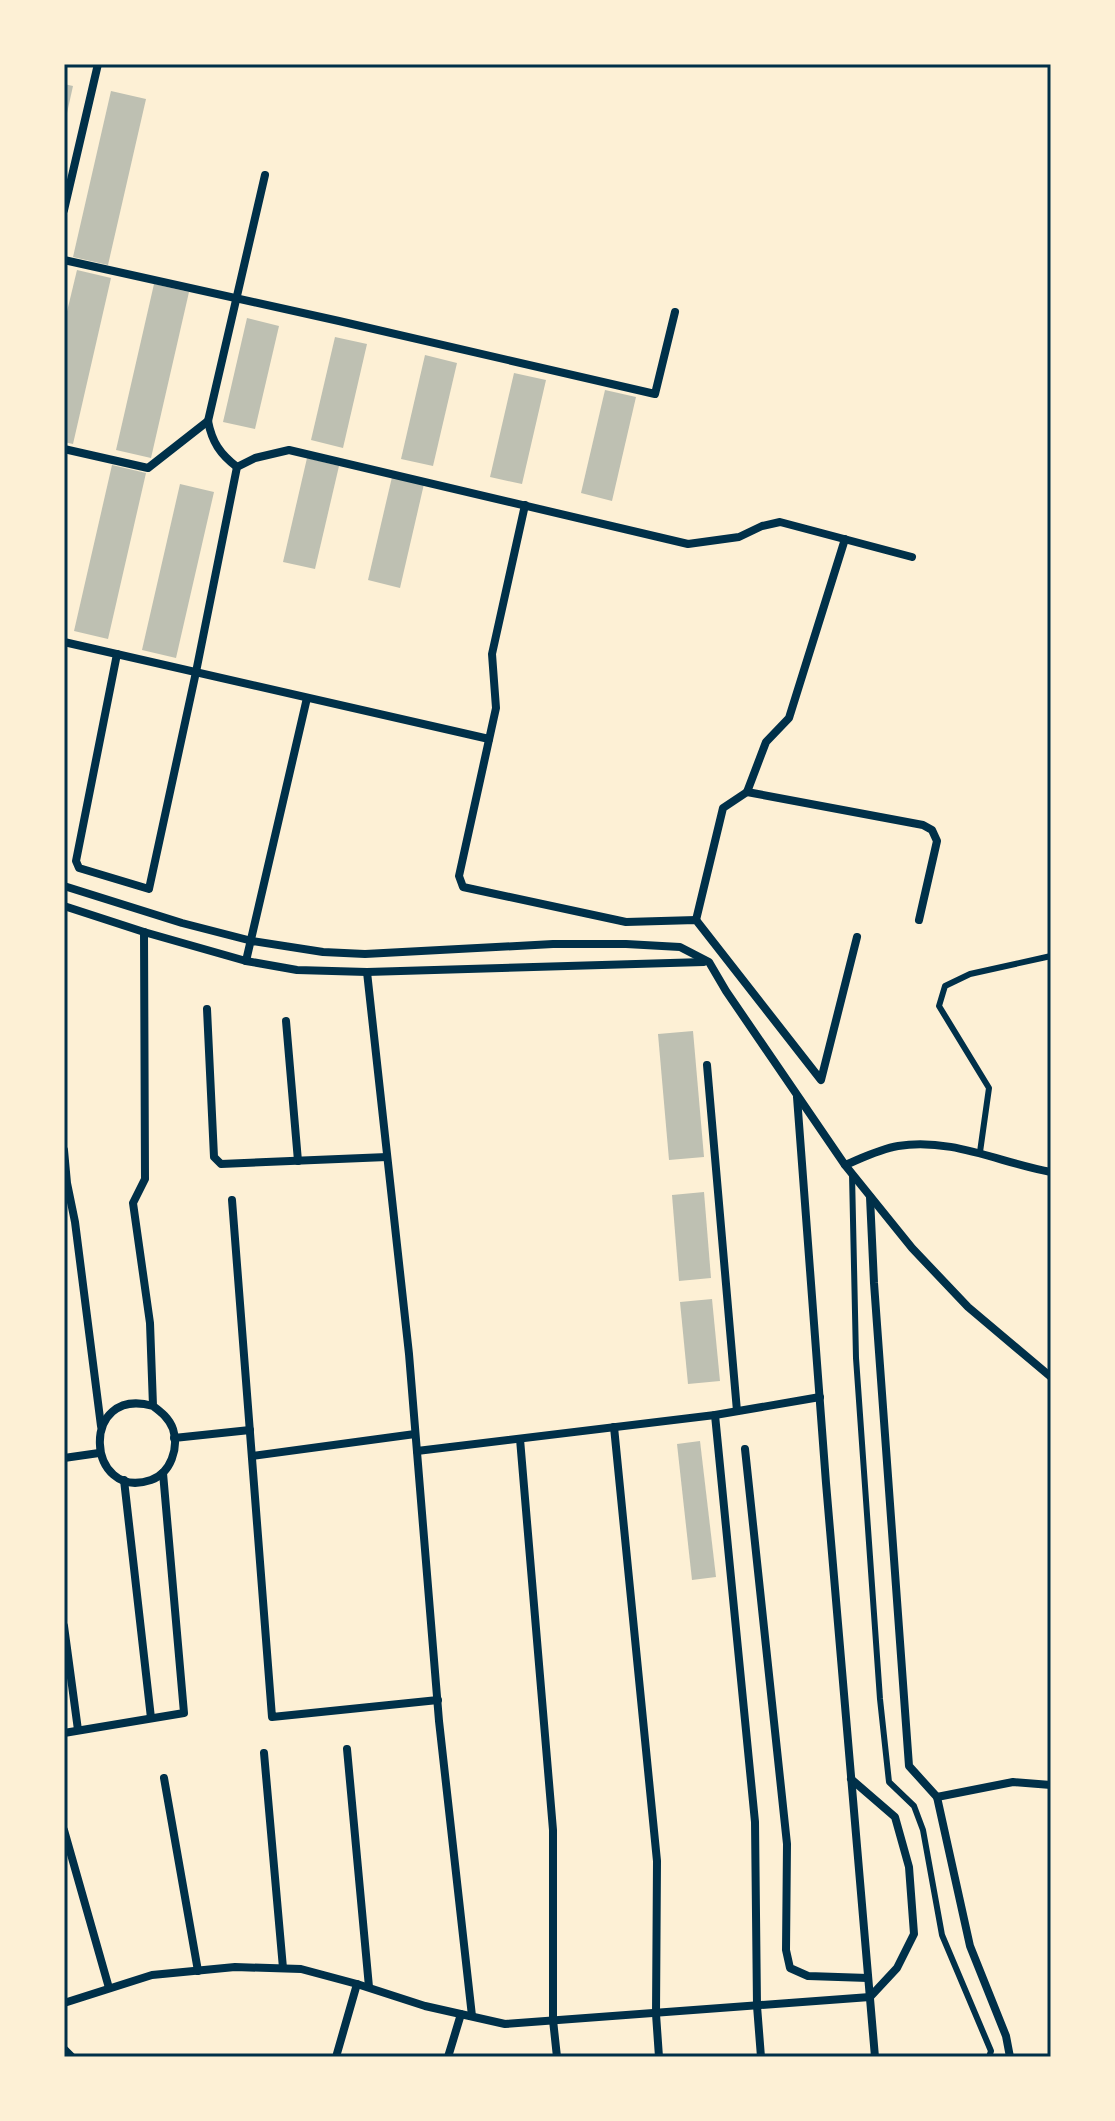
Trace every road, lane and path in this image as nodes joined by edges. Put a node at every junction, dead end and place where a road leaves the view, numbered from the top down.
1 (98, 64) edge
2 (265, 175) dead end
3 (64, 210) edge
4 (64, 260) edge
5 (236, 298) junction
6 (675, 312) dead end
7 (208, 421) junction
8 (64, 449) edge
9 (237, 467) junction
10 (525, 505) junction
11 (845, 539) junction
12 (912, 557) dead end
13 (64, 642) edge
14 (117, 654) junction
15 (196, 672) junction
16 (307, 698) junction
17 (489, 739) junction
18 (747, 792) junction
19 (64, 886) edge
20 (64, 906) edge
21 (696, 920) junction
22 (919, 920) dead end
23 (144, 932) junction
24 (857, 937) dead end
25 (252, 941) junction
26 (1051, 956) edge
27 (246, 961) junction
28 (709, 962) junction
29 (367, 972) junction
30 (207, 1009) dead end
31 (286, 1021) dead end
32 (707, 1065) dead end
33 (797, 1096) junction
34 (64, 1150) edge
35 (980, 1152) junction
36 (387, 1157) junction
37 (298, 1161) junction
38 (845, 1165) junction
39 (1051, 1172) edge
40 (852, 1174) junction
41 (870, 1197) junction
42 (232, 1200) dead end
43 (1049, 1374) edge
44 (820, 1397) junction
45 (153, 1406) junction
46 (737, 1411) junction
47 (715, 1415) junction
48 (614, 1427) junction
49 (102, 1430) junction
50 (250, 1430) junction
51 (415, 1434) junction
52 (174, 1438) junction
53 (520, 1439) junction
54 (745, 1449) dead end
55 (417, 1451) junction
56 (99, 1453) junction
57 (252, 1456) junction
58 (64, 1458) edge
59 (163, 1473) junction
60 (124, 1480) junction
61 (64, 1626) edge
62 (438, 1700) junction
63 (151, 1718) junction
64 (78, 1730) junction
65 (64, 1733) edge
66 (347, 1749) dead end
67 (264, 1753) dead end
68 (164, 1778) dead end
69 (851, 1779) junction
70 (1051, 1785) edge
71 (937, 1797) junction
72 (64, 1830) edge
73 (283, 1968) junction
74 (198, 1971) junction
75 (868, 1978) junction
76 (357, 1984) junction
77 (369, 1987) junction
78 (109, 1988) junction
79 (870, 1997) junction
80 (64, 2003) edge
81 (757, 2006) junction
82 (461, 2014) junction
83 (656, 2014) junction
84 (472, 2016) junction
85 (553, 2020) junction
86 (64, 2049) edge
87 (72, 2057) edge
88 (336, 2057) edge
89 (448, 2057) edge
90 (557, 2057) edge
91 (659, 2057) edge
92 (761, 2057) edge
93 (875, 2057) edge
94 (989, 2057) edge
95 (1010, 2057) edge

1 - 3 street
2 - 5 street
4 - 5 street
5 - 6 street
5 - 7 street
7 - 8 street
7 - 9 street
9 - 10 street
9 - 15 street
10 - 11 street
10 - 17 street
11 - 12 street
11 - 18 street
13 - 14 street
14 - 15 street
14 - 15 street
15 - 16 street
16 - 17 street
16 - 25 street
17 - 21 street
18 - 21 street
18 - 22 street
19 - 25 street
20 - 23 street
21 - 24 street
23 - 27 street
23 - 45 street
25 - 27 street
25 - 28 street
26 - 35 lane
27 - 29 street
28 - 29 street
28 - 33 street
29 - 36 street
30 - 37 street
31 - 37 street
32 - 46 street
33 - 38 street
33 - 44 street
34 - 49 street
35 - 38 street
35 - 39 street
36 - 37 street
36 - 51 street
38 - 40 street
40 - 41 street
40 - 94 lane
41 - 43 street
41 - 71 street
42 - 50 street
44 - 46 street
44 - 69 street
45 - 49 street
45 - 52 street
46 - 47 street
47 - 48 street
47 - 81 street
48 - 53 street
48 - 83 street
49 - 56 street
50 - 52 street
50 - 57 street
51 - 55 street
51 - 57 street
52 - 59 street
53 - 55 street
53 - 85 street
54 - 75 street
55 - 62 street
56 - 58 street
56 - 60 street
57 - 62 street
59 - 60 street
59 - 63 street
60 - 63 street
61 - 64 street
62 - 84 street
63 - 64 street
64 - 65 street
66 - 77 street
67 - 73 street
68 - 74 street
69 - 75 street
69 - 79 street
70 - 71 street
71 - 95 street
72 - 78 street
73 - 74 street
73 - 76 street
74 - 78 street
75 - 79 street
76 - 77 street
76 - 88 street
77 - 82 street
78 - 80 street
79 - 81 street
79 - 93 street
81 - 83 street
81 - 92 street
82 - 84 street
82 - 89 street
83 - 85 street
83 - 91 street
84 - 85 street
85 - 90 street
86 - 87 street

